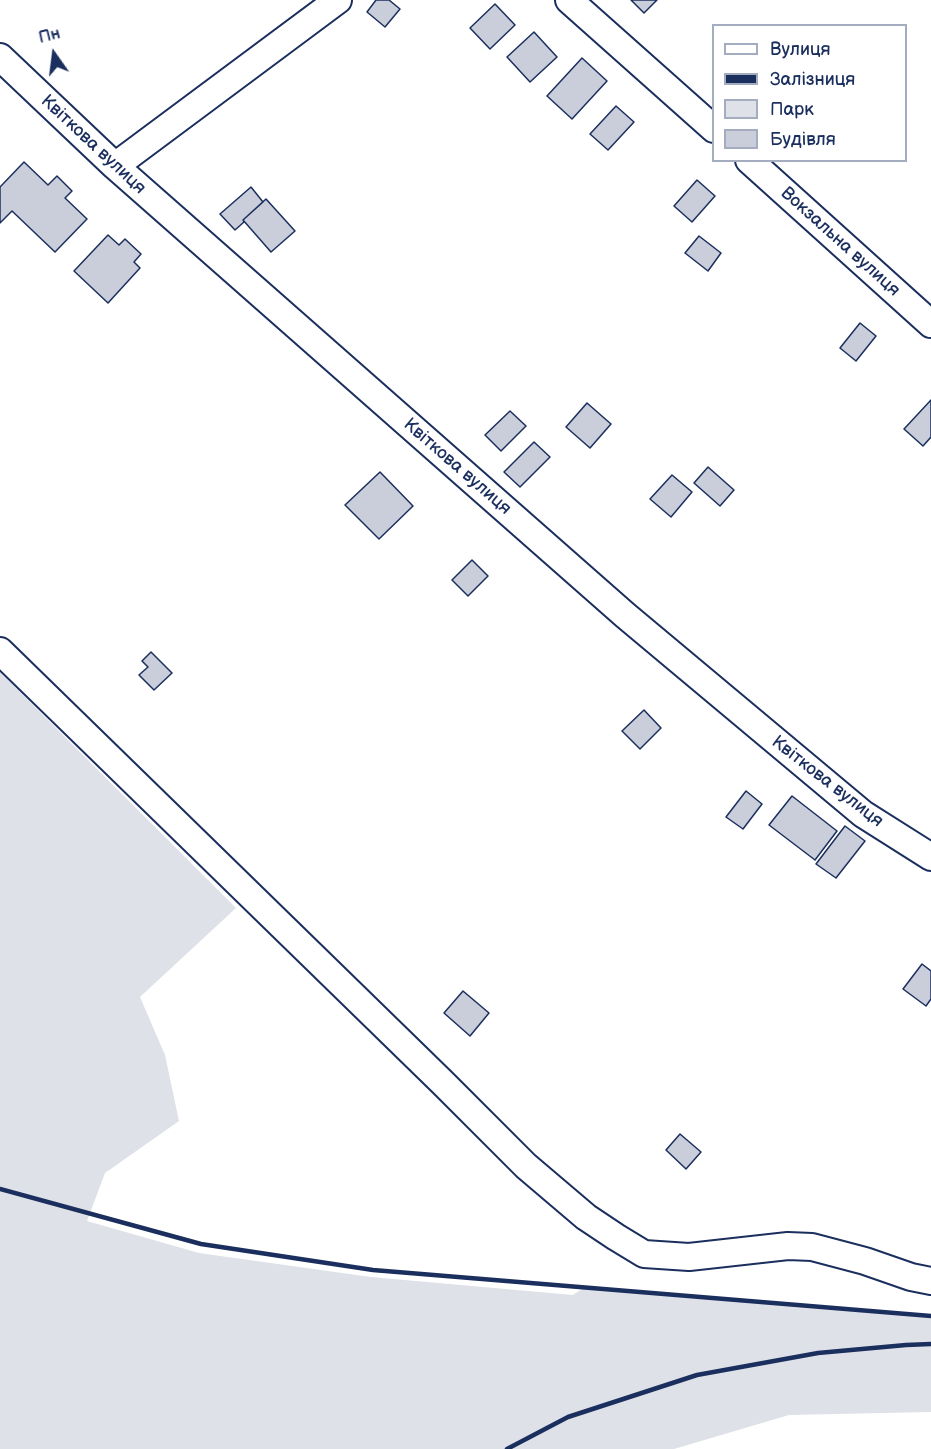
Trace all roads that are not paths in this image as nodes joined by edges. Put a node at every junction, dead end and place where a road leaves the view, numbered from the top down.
1 (338, 0) edge
2 (569, 0) edge
3 (0, 57) edge
4 (712, 127) edge
5 (751, 162) edge
6 (115, 166) junction
7 (931, 324) edge
8 (0, 651) edge
9 (931, 857) edge
10 (931, 1281) edge

1 - 6 street
2 - 4 street
3 - 6 street, Квіткова вулиця
5 - 7 street, Вокзальна вулиця
6 - 9 street, Квіткова вулиця
8 - 10 street

